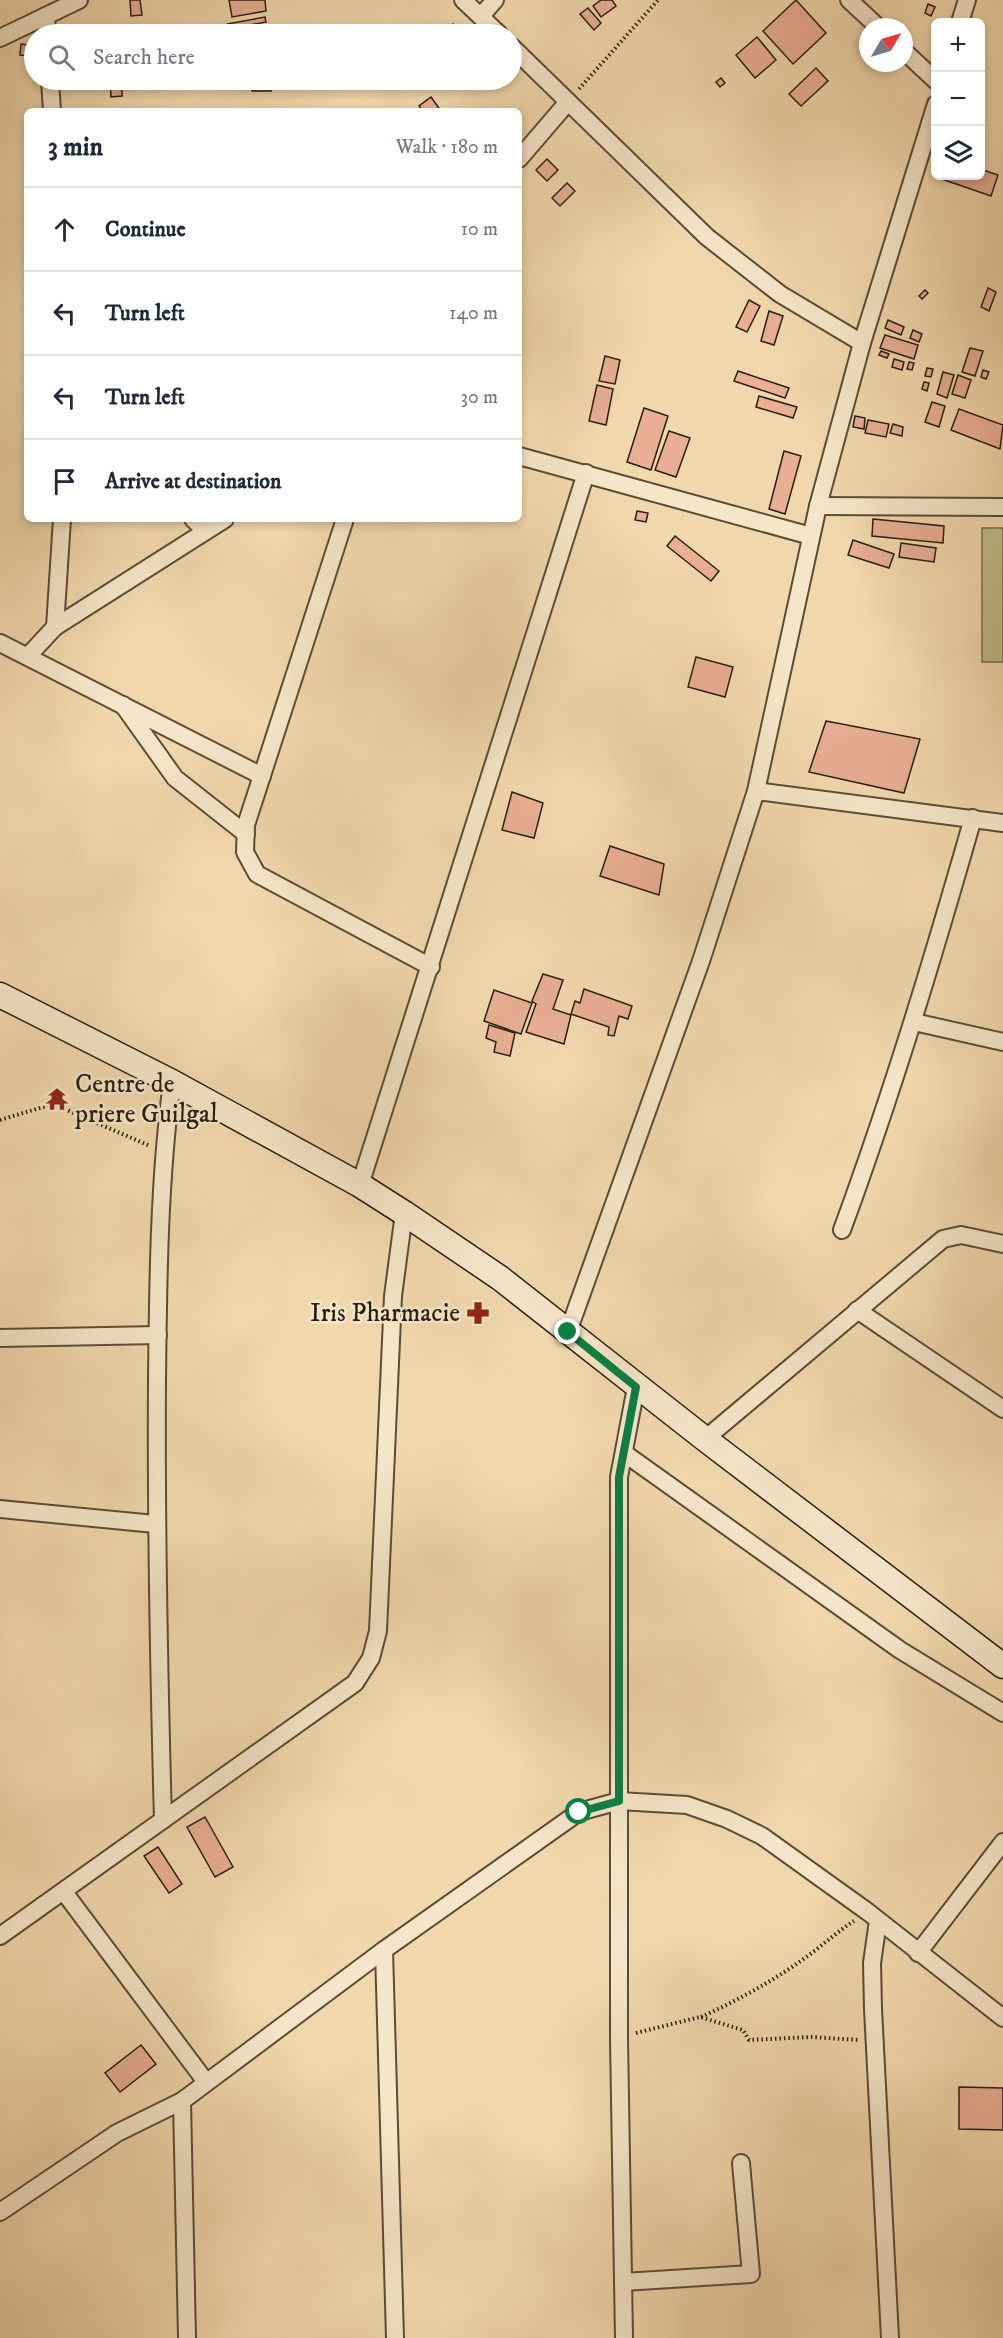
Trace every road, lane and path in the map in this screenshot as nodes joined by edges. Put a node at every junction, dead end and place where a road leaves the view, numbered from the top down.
1 (79, 0) edge
2 (463, 0) edge
3 (495, 0) edge
4 (658, 0) edge
5 (849, 0) edge
6 (967, 0) edge
7 (46, 16) junction
8 (481, 16) junction
9 (868, 18) edge
10 (961, 18) edge
11 (29, 24) edge
12 (46, 24) edge
13 (489, 24) edge
14 (24, 27) edge
15 (0, 38) edge
16 (522, 57) edge
17 (913, 59) edge
18 (931, 76) edge
19 (51, 90) edge
20 (567, 103) junction
21 (52, 108) edge
22 (931, 120) edge
23 (522, 156) edge
24 (862, 343) junction
25 (522, 457) edge
26 (586, 474) junction
27 (818, 506) junction
28 (1003, 507) edge
29 (62, 522) edge
30 (196, 522) edge
31 (220, 522) edge
32 (344, 522) edge
33 (206, 531) junction
34 (811, 536) junction
35 (55, 627) junction
36 (0, 643) edge
37 (28, 656) junction
38 (123, 705) junction
39 (262, 776) junction
40 (756, 791) junction
41 (973, 818) junction
42 (1003, 823) edge
43 (246, 834) junction
44 (431, 968) junction
45 (0, 995) edge
46 (914, 1022) junction
47 (1003, 1042) edge
48 (172, 1082) junction
49 (0, 1120) edge
50 (163, 1152) junction
51 (360, 1185) junction
52 (404, 1212) junction
53 (842, 1230) dead end
54 (1003, 1244) edge
55 (857, 1310) junction
56 (568, 1332) junction
57 (158, 1335) junction
58 (0, 1338) edge
59 (636, 1387) junction
60 (1003, 1409) edge
61 (705, 1439) junction
62 (624, 1454) junction
63 (0, 1509) edge
64 (155, 1524) junction
65 (1003, 1666) edge
66 (1003, 1713) edge
67 (619, 1801) junction
68 (163, 1820) junction
69 (1003, 1842) edge
70 (64, 1892) junction
71 (873, 1916) junction
72 (0, 1936) edge
73 (384, 1950) junction
74 (918, 1953) junction
75 (700, 2017) junction
76 (1003, 2018) edge
77 (619, 2038) junction
78 (874, 2041) junction
79 (206, 2082) junction
80 (182, 2101) junction
81 (741, 2163) dead end
82 (0, 2212) edge
83 (623, 2282) junction
84 (187, 2338) edge
85 (395, 2338) edge
86 (624, 2338) edge
87 (890, 2338) edge

1 - 7 street
2 - 8 street
3 - 8 street
4 - 20 path
5 - 9 street
6 - 10 street
7 - 11 street
7 - 12 street
8 - 13 street
14 - 15 street
16 - 20 street
17 - 18 street
19 - 21 street
20 - 23 street
20 - 24 street
22 - 24 street
24 - 27 street
25 - 26 street
26 - 34 street
26 - 44 street
27 - 28 street
27 - 34 street
29 - 35 street
30 - 33 street
31 - 33 street
32 - 39 street
33 - 35 street
34 - 40 street
35 - 37 street
36 - 37 street
37 - 38 street
38 - 39 street
38 - 43 street
39 - 43 street
40 - 41 street
40 - 56 street
41 - 42 street
41 - 46 street
43 - 44 street
44 - 51 street
45 - 48 street
46 - 47 street
46 - 53 street
48 - 50 street
48 - 51 street
49 - 50 path
50 - 57 street
51 - 52 street
52 - 56 street
52 - 68 street
54 - 55 street
55 - 60 street
55 - 61 street
56 - 59 street
57 - 58 street
57 - 64 street
59 - 61 street
59 - 62 street
61 - 65 street
62 - 66 street
62 - 67 street
63 - 64 street
64 - 68 street
67 - 71 street
67 - 73 street
67 - 77 street
68 - 70 street
69 - 74 street
70 - 72 street
70 - 79 street
71 - 74 street
71 - 75 path
71 - 78 street
73 - 79 street
73 - 85 street
74 - 76 street
75 - 77 path
75 - 78 path
77 - 83 street
78 - 87 street
79 - 80 street
80 - 82 street
80 - 84 street
81 - 83 street
83 - 86 street

